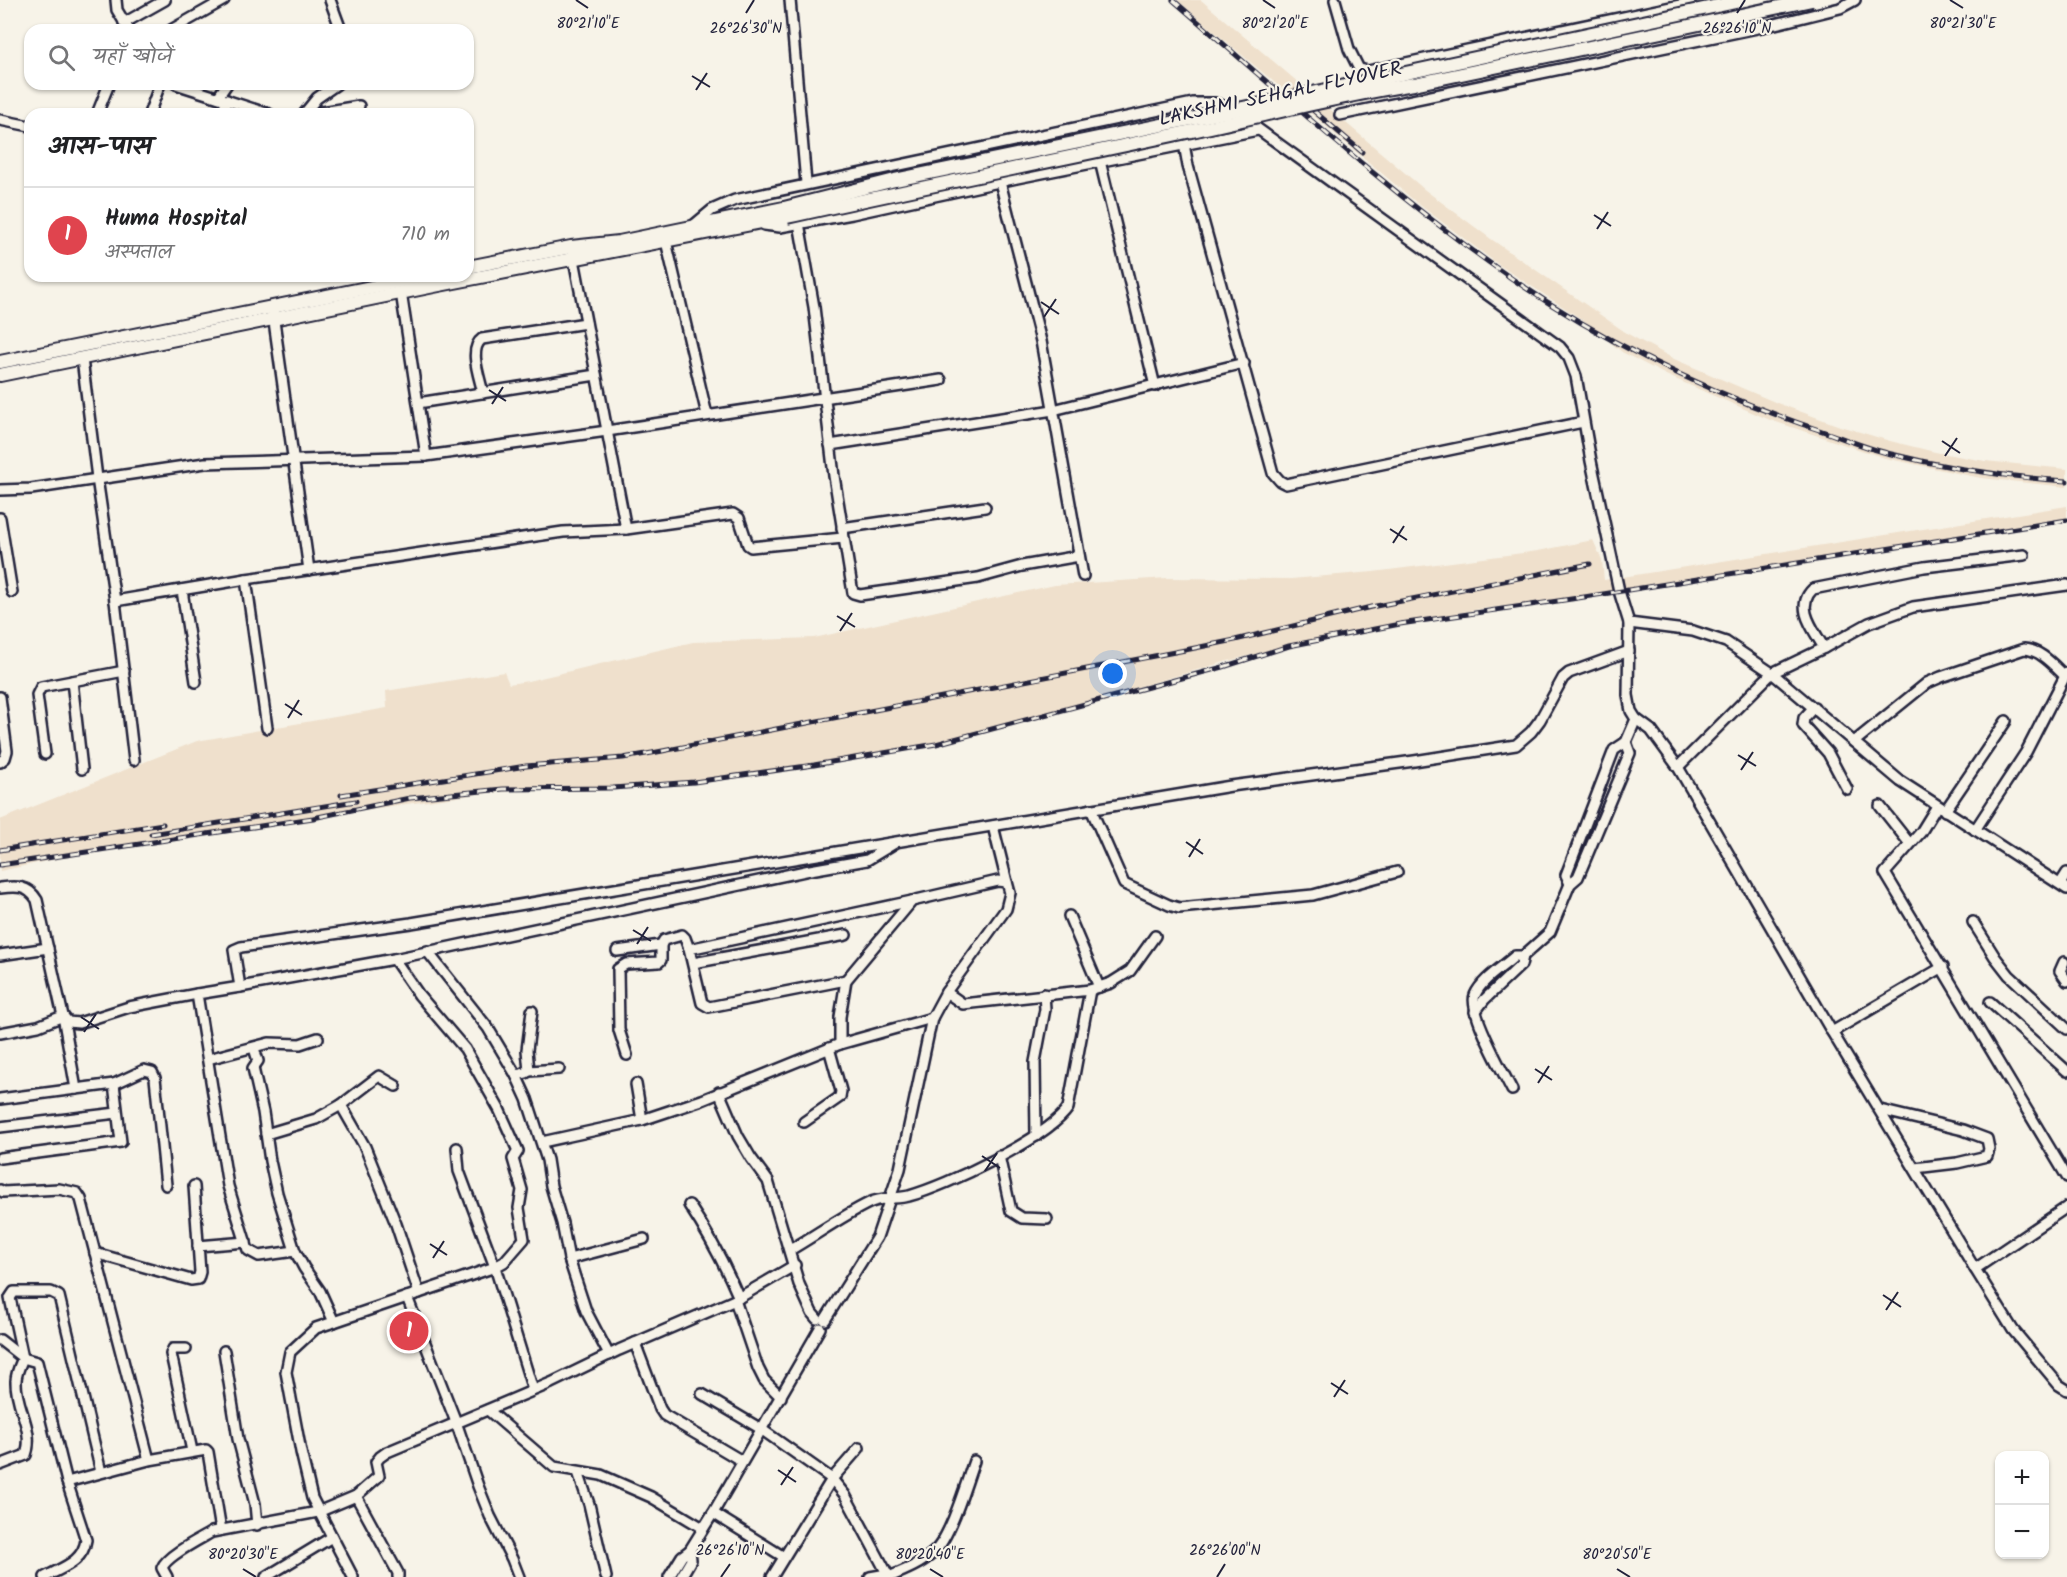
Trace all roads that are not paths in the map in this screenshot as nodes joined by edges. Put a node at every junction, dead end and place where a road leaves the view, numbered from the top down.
1 (116, 0) edge
2 (165, 0) edge
3 (224, 0) edge
4 (330, 0) edge
5 (790, 0) edge
6 (1335, 0) edge
7 (1704, 0) edge
8 (1745, 0) edge
9 (1812, 0) edge
10 (1854, 0) edge
11 (125, 24) edge
12 (131, 24) edge
13 (182, 24) edge
14 (339, 24) edge
15 (107, 90) edge
16 (158, 90) edge
17 (195, 90) edge
18 (225, 90) edge
19 (329, 90) edge
20 (222, 99) junction
21 (359, 106) dead end
22 (99, 108) edge
23 (150, 108) edge
24 (221, 108) edge
25 (250, 108) edge
26 (309, 108) edge
27 (340, 108) edge
28 (1340, 115) dead end
29 (0, 120) edge
30 (24, 125) edge
31 (1258, 130) junction
32 (1184, 144) junction
33 (1100, 161) junction
34 (999, 182) junction
35 (806, 183) junction
36 (790, 216) junction
37 (692, 227) junction
38 (666, 241) junction
39 (573, 253) junction
40 (474, 266) edge
41 (474, 275) edge
42 (401, 282) edge
43 (445, 282) edge
44 (401, 292) junction
45 (273, 313) junction
46 (586, 323) junction
47 (82, 359) junction
48 (0, 362) edge
49 (1244, 363) junction
50 (0, 375) edge
51 (596, 375) junction
52 (941, 380) dead end
53 (1155, 386) junction
54 (483, 393) junction
55 (825, 397) junction
56 (418, 403) junction
57 (1053, 410) junction
58 (707, 415) junction
59 (1583, 422) junction
60 (607, 431) junction
61 (830, 445) junction
62 (426, 456) junction
63 (294, 461) junction
64 (97, 478) junction
65 (0, 490) edge
66 (985, 507) dead end
67 (0, 518) edge
68 (626, 529) junction
69 (842, 533) junction
70 (2024, 555) dead end
71 (1079, 556) junction
72 (309, 570) junction
73 (1083, 576) dead end
74 (246, 579) junction
75 (2067, 585) edge
76 (182, 590) junction
77 (12, 592) dead end
78 (116, 601) junction
79 (1629, 623) junction
80 (1824, 648) junction
81 (1629, 651) junction
82 (124, 671) junction
83 (1772, 673) junction
84 (2066, 674) edge
85 (72, 681) junction
86 (196, 682) dead end
87 (0, 698) edge
88 (1814, 707) junction
89 (1636, 719) junction
90 (2006, 722) dead end
91 (267, 728) dead end
92 (1626, 742) junction
93 (1854, 742) junction
94 (45, 754) dead end
95 (134, 760) dead end
96 (0, 762) edge
97 (1678, 767) junction
98 (82, 770) dead end
99 (1847, 789) dead end
100 (1880, 806) dead end
101 (1091, 809) junction
102 (1941, 809) junction
103 (993, 826) junction
104 (1975, 830) junction
105 (897, 842) junction
106 (1911, 844) junction
107 (1397, 872) dead end
108 (2067, 873) edge
109 (1007, 882) junction
110 (1569, 884) junction
111 (2063, 887) edge
112 (0, 888) edge
113 (912, 901) junction
114 (1069, 916) dead end
115 (1973, 922) dead end
116 (846, 935) dead end
117 (1155, 936) dead end
118 (661, 945) junction
119 (48, 948) junction
120 (688, 949) junction
121 (427, 951) junction
122 (617, 951) dead end
123 (0, 955) edge
124 (394, 959) junction
125 (2064, 962) dead end
126 (693, 963) junction
127 (1943, 967) junction
128 (846, 980) junction
129 (2067, 981) edge
130 (240, 987) junction
131 (1094, 988) junction
132 (946, 992) junction
133 (197, 994) junction
134 (1044, 994) junction
135 (1990, 1002) dead end
136 (532, 1011) dead end
137 (63, 1016) junction
138 (932, 1018) junction
139 (2067, 1029) edge
140 (1832, 1032) junction
141 (0, 1033) edge
142 (318, 1038) dead end
143 (840, 1044) junction
144 (254, 1048) junction
145 (828, 1048) junction
146 (627, 1055) dead end
147 (207, 1059) junction
148 (559, 1069) dead end
149 (530, 1071) junction
150 (2067, 1071) edge
151 (516, 1075) junction
152 (114, 1084) junction
153 (636, 1084) dead end
154 (396, 1086) dead end
155 (75, 1089) junction
156 (1512, 1090) dead end
157 (719, 1092) junction
158 (0, 1099) edge
159 (340, 1105) junction
160 (1880, 1110) junction
161 (117, 1113) junction
162 (642, 1120) junction
163 (804, 1122) dead end
164 (0, 1127) edge
165 (266, 1134) junction
166 (1036, 1136) junction
167 (542, 1142) junction
168 (457, 1148) dead end
169 (999, 1156) junction
170 (0, 1158) edge
171 (1915, 1168) junction
172 (2067, 1177) edge
173 (166, 1185) dead end
174 (194, 1186) dead end
175 (0, 1190) edge
176 (890, 1199) junction
177 (689, 1205) dead end
178 (2067, 1207) edge
179 (1047, 1220) dead end
180 (644, 1239) dead end
181 (246, 1242) junction
182 (198, 1246) junction
183 (790, 1250) junction
184 (295, 1251) junction
185 (95, 1253) junction
186 (569, 1259) junction
187 (795, 1265) junction
188 (495, 1267) junction
189 (1975, 1269) junction
190 (419, 1293) junction
191 (407, 1297) junction
192 (737, 1299) junction
193 (334, 1322) junction
194 (821, 1322) junction
195 (0, 1340) edge
196 (635, 1343) junction
197 (186, 1349) dead end
198 (224, 1352) dead end
199 (609, 1355) junction
200 (23, 1358) junction
201 (533, 1390) junction
202 (2067, 1390) edge
203 (702, 1394) dead end
204 (781, 1397) junction
205 (488, 1410) junction
206 (456, 1422) junction
207 (761, 1428) junction
208 (860, 1448) dead end
209 (192, 1451) junction
210 (149, 1460) junction
211 (742, 1461) junction
212 (974, 1461) dead end
213 (0, 1465) edge
214 (101, 1472) junction
215 (578, 1472) junction
216 (832, 1479) junction
217 (67, 1482) junction
218 (356, 1496) junction
219 (318, 1512) junction
220 (713, 1513) junction
221 (257, 1525) junction
222 (703, 1528) junction
223 (221, 1530) junction
224 (332, 1537) junction
225 (784, 1557) junction
226 (676, 1576) edge
227 (889, 1576) edge
228 (45, 1577) edge
229 (167, 1577) edge
230 (266, 1577) edge
231 (353, 1577) edge
232 (398, 1577) edge
233 (519, 1577) edge
234 (606, 1577) edge
235 (772, 1577) edge
236 (870, 1577) edge

1 - 11 street
2 - 12 street
3 - 13 street
4 - 14 street
5 - 35 street
6 - 7 street
8 - 36 main road, LAKSHMI SEHGAL FLYOVER, bridge
9 - 36 main road, LAKSHMI SEHGAL FLYOVER, bridge
10 - 28 street
15 - 22 street
16 - 23 street
17 - 20 street
18 - 20 street
19 - 26 street
20 - 24 street
20 - 25 street
21 - 27 street
29 - 30 street
31 - 32 street
31 - 35 street
31 - 59 street
32 - 33 street
32 - 49 street
33 - 34 street
33 - 53 street
34 - 36 street
34 - 57 street
35 - 37 street
36 - 37 main road, LAKSHMI SEHGAL FLYOVER
36 - 38 main road, LAKSHMI SEHGAL FLYOVER
36 - 55 street
37 - 39 main road, LAKSHMI SEHGAL FLYOVER
38 - 39 main road, LAKSHMI SEHGAL FLYOVER
38 - 58 street
39 - 40 main road
39 - 41 main road
39 - 46 street
42 - 45 main road
43 - 44 main road
44 - 45 main road
44 - 56 street
45 - 47 main road
45 - 48 main road
45 - 63 street
46 - 51 street
46 - 54 street
47 - 50 main road
47 - 64 street
49 - 53 street
49 - 59 street
51 - 54 street
51 - 60 street
52 - 55 street
53 - 57 street
54 - 56 street
55 - 58 street
55 - 61 street
56 - 62 street
57 - 61 street
57 - 71 street
58 - 60 street
59 - 79 street
60 - 62 street
60 - 68 street
61 - 69 street
62 - 63 street
63 - 64 street
63 - 72 street
64 - 65 street
64 - 78 street
66 - 69 street
67 - 77 street
68 - 69 street
68 - 72 street
69 - 71 street
70 - 80 street
71 - 73 street
72 - 74 street
74 - 76 street
74 - 91 street
75 - 80 street
76 - 78 street
76 - 86 street
78 - 82 street
79 - 81 street
79 - 83 street
80 - 83 street
81 - 89 street
81 - 101 street
82 - 85 street
82 - 95 street
83 - 88 street
83 - 97 street
84 - 93 street
84 - 104 street
85 - 94 street
85 - 98 street
87 - 96 street
88 - 93 street
88 - 99 street
89 - 92 street
89 - 97 street
90 - 102 street
92 - 110 street
92 - 110 street
93 - 102 street
97 - 140 street
100 - 106 street
101 - 103 street
101 - 107 street
102 - 104 street
102 - 106 street
103 - 105 street
103 - 109 street
104 - 111 street
105 - 121 street
105 - 130 street
106 - 127 street
108 - 111 street
109 - 113 street
109 - 132 street
110 - 156 street
112 - 119 street
113 - 120 street
113 - 128 street
114 - 131 street
115 - 139 street
116 - 126 street
117 - 131 street
118 - 120 street
118 - 122 street
118 - 146 street
119 - 123 street
119 - 137 street
120 - 126 street
121 - 124 street
121 - 151 street
124 - 130 street
124 - 188 street
125 - 129 street
126 - 128 street
127 - 140 street
127 - 172 street
128 - 143 street
130 - 133 street
131 - 134 street
131 - 166 street
132 - 134 street
132 - 138 street
133 - 137 street
133 - 147 street
134 - 166 street
135 - 150 street
136 - 149 street
137 - 141 street
137 - 155 street
138 - 143 street
138 - 176 street
140 - 160 street
142 - 144 street
143 - 145 street
144 - 147 street
144 - 165 street
145 - 157 street
145 - 163 street
147 - 181 street
148 - 149 street
149 - 151 street
151 - 167 street
152 - 155 street
152 - 161 street
152 - 173 street
153 - 162 street
154 - 159 street
155 - 158 street
157 - 162 street
157 - 183 street
159 - 165 street
159 - 190 street
160 - 171 street
160 - 171 street
161 - 164 street
161 - 170 street
162 - 167 street
165 - 184 street
166 - 169 street
167 - 186 street
168 - 188 street
169 - 176 street
169 - 179 street
171 - 189 street
174 - 182 street
175 - 185 street
176 - 183 street
176 - 194 street
177 - 192 street
178 - 189 street
180 - 186 street
181 - 182 street
181 - 184 street
182 - 185 street
183 - 187 street
184 - 193 street
185 - 210 street
186 - 199 street
187 - 192 street
187 - 194 street
188 - 190 street
188 - 201 street
189 - 202 street
190 - 191 street
191 - 193 street
191 - 206 street
192 - 196 street
192 - 204 street
193 - 219 street
194 - 204 street
195 - 200 street
196 - 199 street
196 - 211 street
197 - 209 street
198 - 221 street
199 - 201 street
200 - 213 street
200 - 214 street
200 - 217 street
201 - 205 street
203 - 207 street
204 - 207 street
205 - 206 street
205 - 215 street
206 - 218 street
206 - 233 street
207 - 211 street
207 - 216 street
208 - 216 street
209 - 210 street
209 - 223 street
210 - 214 street
211 - 220 street
212 - 227 street
214 - 217 street
215 - 222 street
215 - 234 street
216 - 225 street
216 - 227 street
217 - 228 street
218 - 219 street
218 - 232 street
219 - 221 street
219 - 224 street
220 - 222 street
220 - 225 street
221 - 223 street
222 - 226 street
223 - 229 street
224 - 230 street
224 - 231 street
225 - 235 street
227 - 236 street

